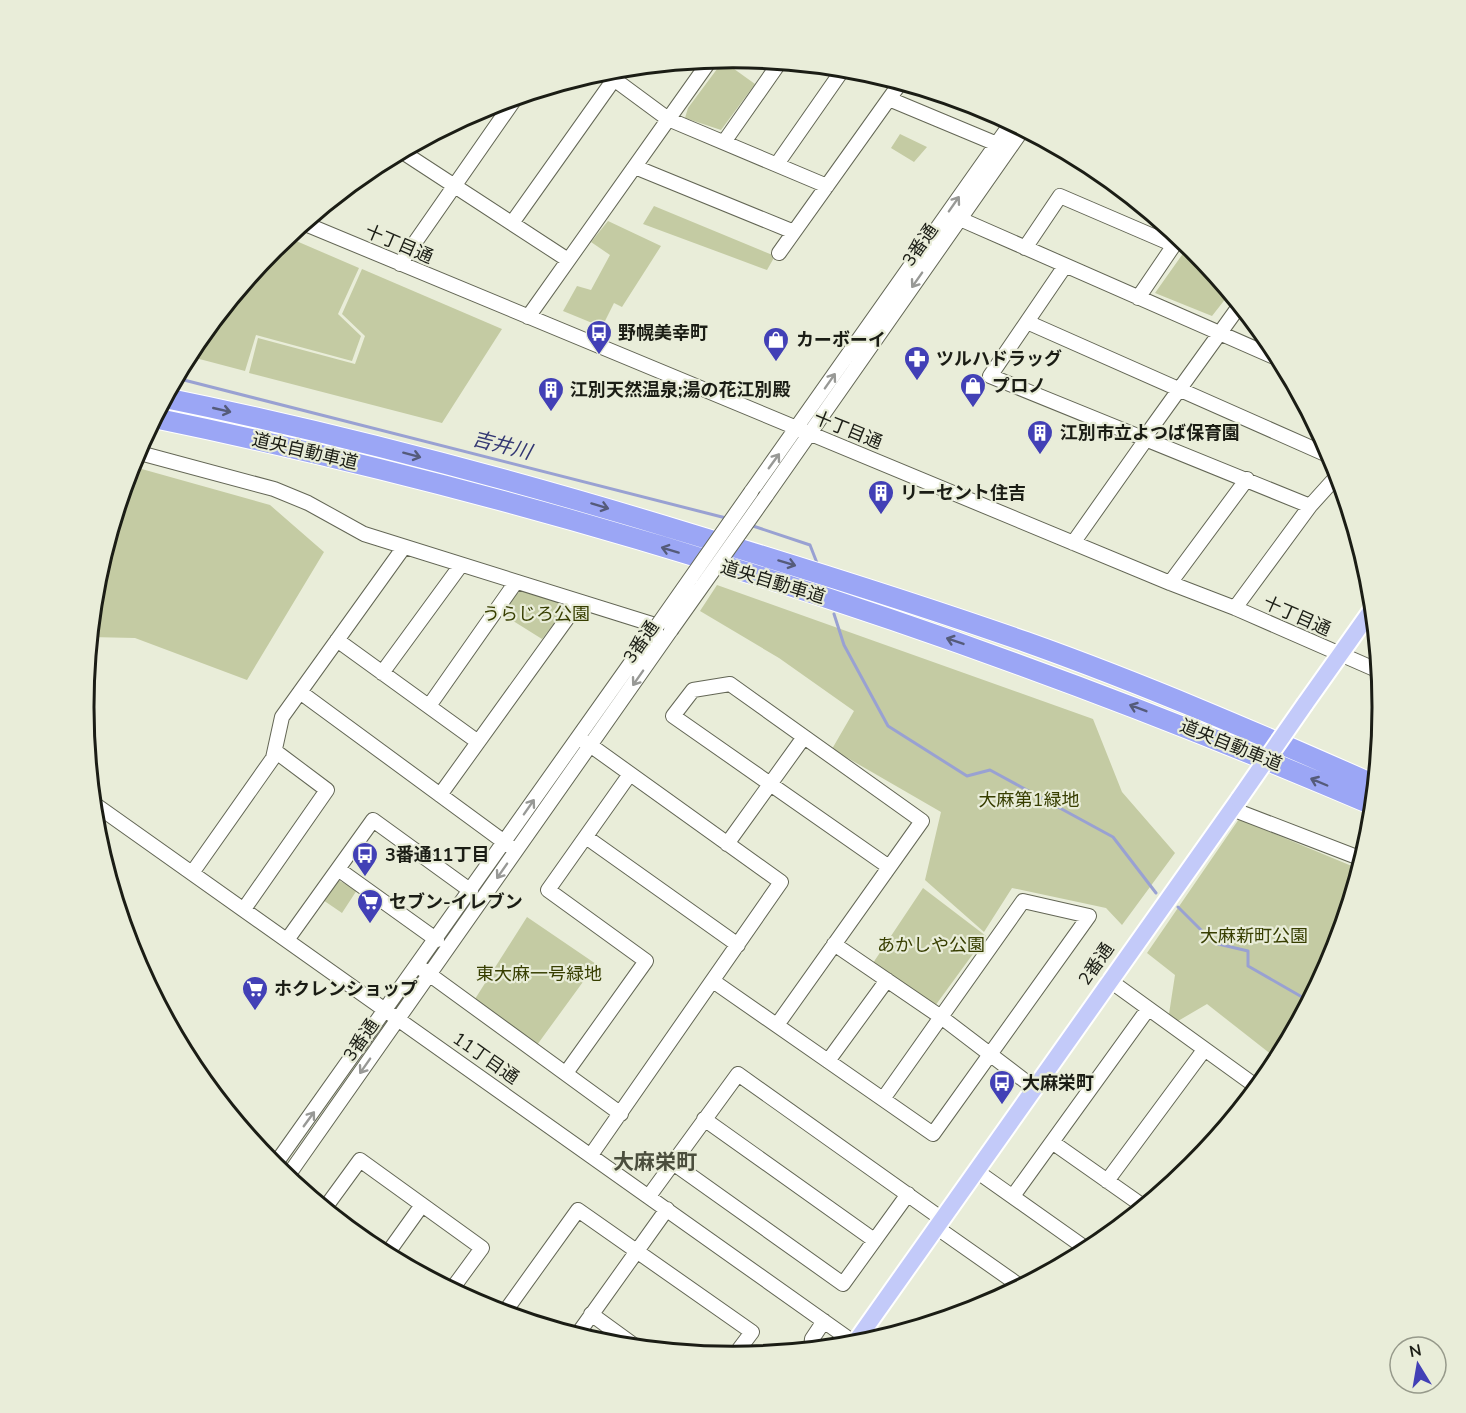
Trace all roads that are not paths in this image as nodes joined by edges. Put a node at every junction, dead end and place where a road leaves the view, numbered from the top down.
1 (704, 69) edge
2 (775, 69) edge
3 (838, 77) edge
4 (620, 78) edge
5 (608, 80) edge
6 (896, 89) edge
7 (889, 99) junction
8 (509, 108) edge
9 (668, 119) junction
10 (1009, 130) edge
11 (1017, 134) edge
12 (724, 142) junction
13 (1003, 146) junction
14 (408, 156) edge
15 (777, 164) junction
16 (635, 166) junction
17 (455, 186) junction
18 (827, 186) junction
19 (960, 219) junction
20 (512, 223) junction
21 (311, 227) edge
22 (794, 232) junction
23 (1025, 248) junction
24 (779, 253) dead end
25 (568, 260) junction
26 (400, 264) junction
27 (1065, 266) junction
28 (1138, 298) junction
29 (1235, 312) edge
30 (528, 317) junction
31 (1027, 322) junction
32 (1219, 334) junction
33 (1266, 354) edge
34 (1180, 387) junction
35 (173, 400) edge
36 (162, 420) edge
37 (803, 431) junction
38 (1146, 438) junction
39 (1318, 450) edge
40 (146, 455) edge
41 (1247, 479) junction
42 (1331, 483) edge
43 (1310, 506) junction
44 (1073, 543) junction
45 (405, 547) junction
46 (461, 565) junction
47 (516, 582) junction
48 (1170, 583) junction
49 (579, 602) junction
50 (1235, 608) junction
51 (1366, 618) edge
52 (657, 626) junction
53 (672, 630) junction
54 (337, 640) junction
55 (1340, 655) junction
56 (1371, 668) edge
57 (382, 673) junction
58 (300, 692) junction
59 (429, 706) junction
60 (804, 737) junction
61 (584, 741) junction
62 (478, 742) junction
63 (275, 751) junction
64 (630, 774) junction
65 (1368, 782) edge
66 (770, 784) junction
67 (440, 795) junction
68 (1365, 802) edge
69 (1235, 804) junction
70 (102, 810) edge
71 (586, 837) junction
72 (727, 844) junction
73 (510, 847) junction
74 (1354, 856) edge
75 (889, 867) junction
76 (338, 869) junction
77 (192, 873) junction
78 (471, 891) junction
79 (244, 909) junction
80 (287, 940) junction
81 (437, 940) junction
82 (834, 944) junction
83 (738, 945) junction
84 (424, 970) junction
85 (888, 980) junction
86 (1109, 980) junction
87 (713, 981) junction
88 (1148, 1009) junction
89 (393, 1014) junction
90 (941, 1017) junction
91 (777, 1025) junction
92 (1204, 1050) junction
93 (990, 1053) junction
94 (828, 1061) junction
95 (566, 1073) junction
96 (1249, 1083) edge
97 (1033, 1087) junction
98 (883, 1099) junction
99 (621, 1114) junction
100 (704, 1119) junction
101 (1052, 1142) junction
102 (591, 1155) junction
103 (281, 1158) edge
104 (674, 1163) junction
105 (292, 1169) edge
106 (975, 1170) junction
107 (1107, 1181) junction
108 (908, 1194) junction
109 (649, 1196) junction
110 (1013, 1196) junction
111 (1136, 1201) edge
112 (330, 1202) edge
113 (422, 1205) junction
114 (667, 1209) junction
115 (939, 1223) junction
116 (874, 1240) junction
117 (1079, 1244) edge
118 (392, 1247) edge
119 (638, 1249) junction
120 (1014, 1281) edge
121 (456, 1283) edge
122 (509, 1305) edge
123 (591, 1314) junction
124 (824, 1321) junction
125 (582, 1327) edge
126 (863, 1332) edge
127 (620, 1335) edge
128 (843, 1335) edge
129 (812, 1340) edge
130 (742, 1346) edge

1 - 9 street
2 - 12 street
3 - 15 street
4 - 9 street
5 - 20 street
6 - 7 street
7 - 13 street
7 - 18 street
8 - 17 street
9 - 12 street
9 - 16 street
10 - 13 street, 3番通
11 - 13 street, 3番通
12 - 15 street
13 - 19 street, 3番通
37 -> 13 street, 3番通
14 - 17 street
15 - 18 street
16 - 22 street
16 - 25 street
17 - 20 street
17 - 26 street
18 - 22 street
19 - 23 street
19 -> 37 street, 3番通
20 - 25 street
21 - 26 street, 十丁目通
22 - 24 street
23 - 27 street
23 - 28 street
25 - 30 street
26 - 30 street, 十丁目通
27 - 28 street
27 - 31 street
28 - 32 street
29 - 32 street
30 - 37 street, 十丁目通
31 - 34 street
31 - 38 street
32 - 33 street
32 - 34 street
34 - 38 street
34 - 39 street
35 -> 65 highway, 道央自動車道
68 -> 36 highway, 道央自動車道
37 - 44 street, 十丁目通
52 -> 37 street, 3番通, bridge
37 - 53 street, 3番通, bridge
38 - 41 street
38 - 44 street
40 - 45 street
41 - 43 street
41 - 48 street
42 - 43 street
43 - 50 street
44 - 48 street, 十丁目通
45 - 46 street
45 - 54 street
46 - 47 street
46 - 57 street
47 - 49 street
47 - 59 street
48 - 50 street, 十丁目通
49 - 52 street
49 - 62 street
50 - 55 street, 十丁目通
51 - 55 main road, 2番通
52 - 53 street
52 - 61 street, 3番通
53 -> 61 street, 3番通
54 - 57 street
54 - 58 street
55 - 56 street, 十丁目通
55 - 69 main road, 2番通, bridge
57 - 59 street
58 - 63 street
58 - 67 street
59 - 62 street
60 - 66 street
60 - 66 street
60 - 75 street
61 - 64 street
61 - 73 street, 3番通
62 - 67 street
63 - 77 street
63 - 79 street
64 - 71 street
64 - 72 street
66 - 72 street
66 - 75 street
67 - 73 street
69 - 74 street
69 - 86 main road, 2番通
70 - 77 street, 11丁目通
71 - 83 street
71 - 95 street
72 - 83 street
73 - 78 street, 3番通
73 -> 84 street, 3番通
75 - 82 street
76 - 78 street
76 - 80 street
76 - 81 street
77 - 79 street, 11丁目通
78 - 81 street, 3番通
79 - 80 street, 11丁目通
80 - 89 street, 11丁目通
81 - 84 street, 3番通
82 - 85 street
82 - 91 street
83 - 87 street
84 - 89 street, 3番通
84 - 95 street
85 - 90 street
85 - 94 street
86 - 88 street
86 - 97 main road, 2番通
87 - 91 street
87 - 99 street
88 - 92 street
88 - 101 street
89 - 102 street, 11丁目通
103 -> 89 street, 3番通
89 -> 105 street, 3番通
90 - 93 street
90 - 93 street
90 - 98 street
91 - 94 street
92 - 96 street
92 - 107 street
93 - 97 street
93 - 98 street
94 - 98 street
95 - 99 street
97 - 106 main road, 2番通
99 - 102 street
100 - 104 street
100 - 108 street
100 - 116 street
101 - 107 street
101 - 110 street
102 - 109 street, 11丁目通
104 - 109 street
104 - 116 street
106 - 110 street
106 - 115 main road, 2番通
107 - 111 street
108 - 115 street
108 - 116 street
109 - 114 street, 11丁目通
110 - 117 street
112 - 113 street
113 - 118 street
113 - 121 street
114 - 119 street
114 - 124 street, 11丁目通
115 - 120 street
115 - 126 main road, 2番通
119 - 122 street
119 - 123 street
119 - 130 street
123 - 125 street
123 - 127 street
124 - 128 street, 11丁目通
124 - 129 street

